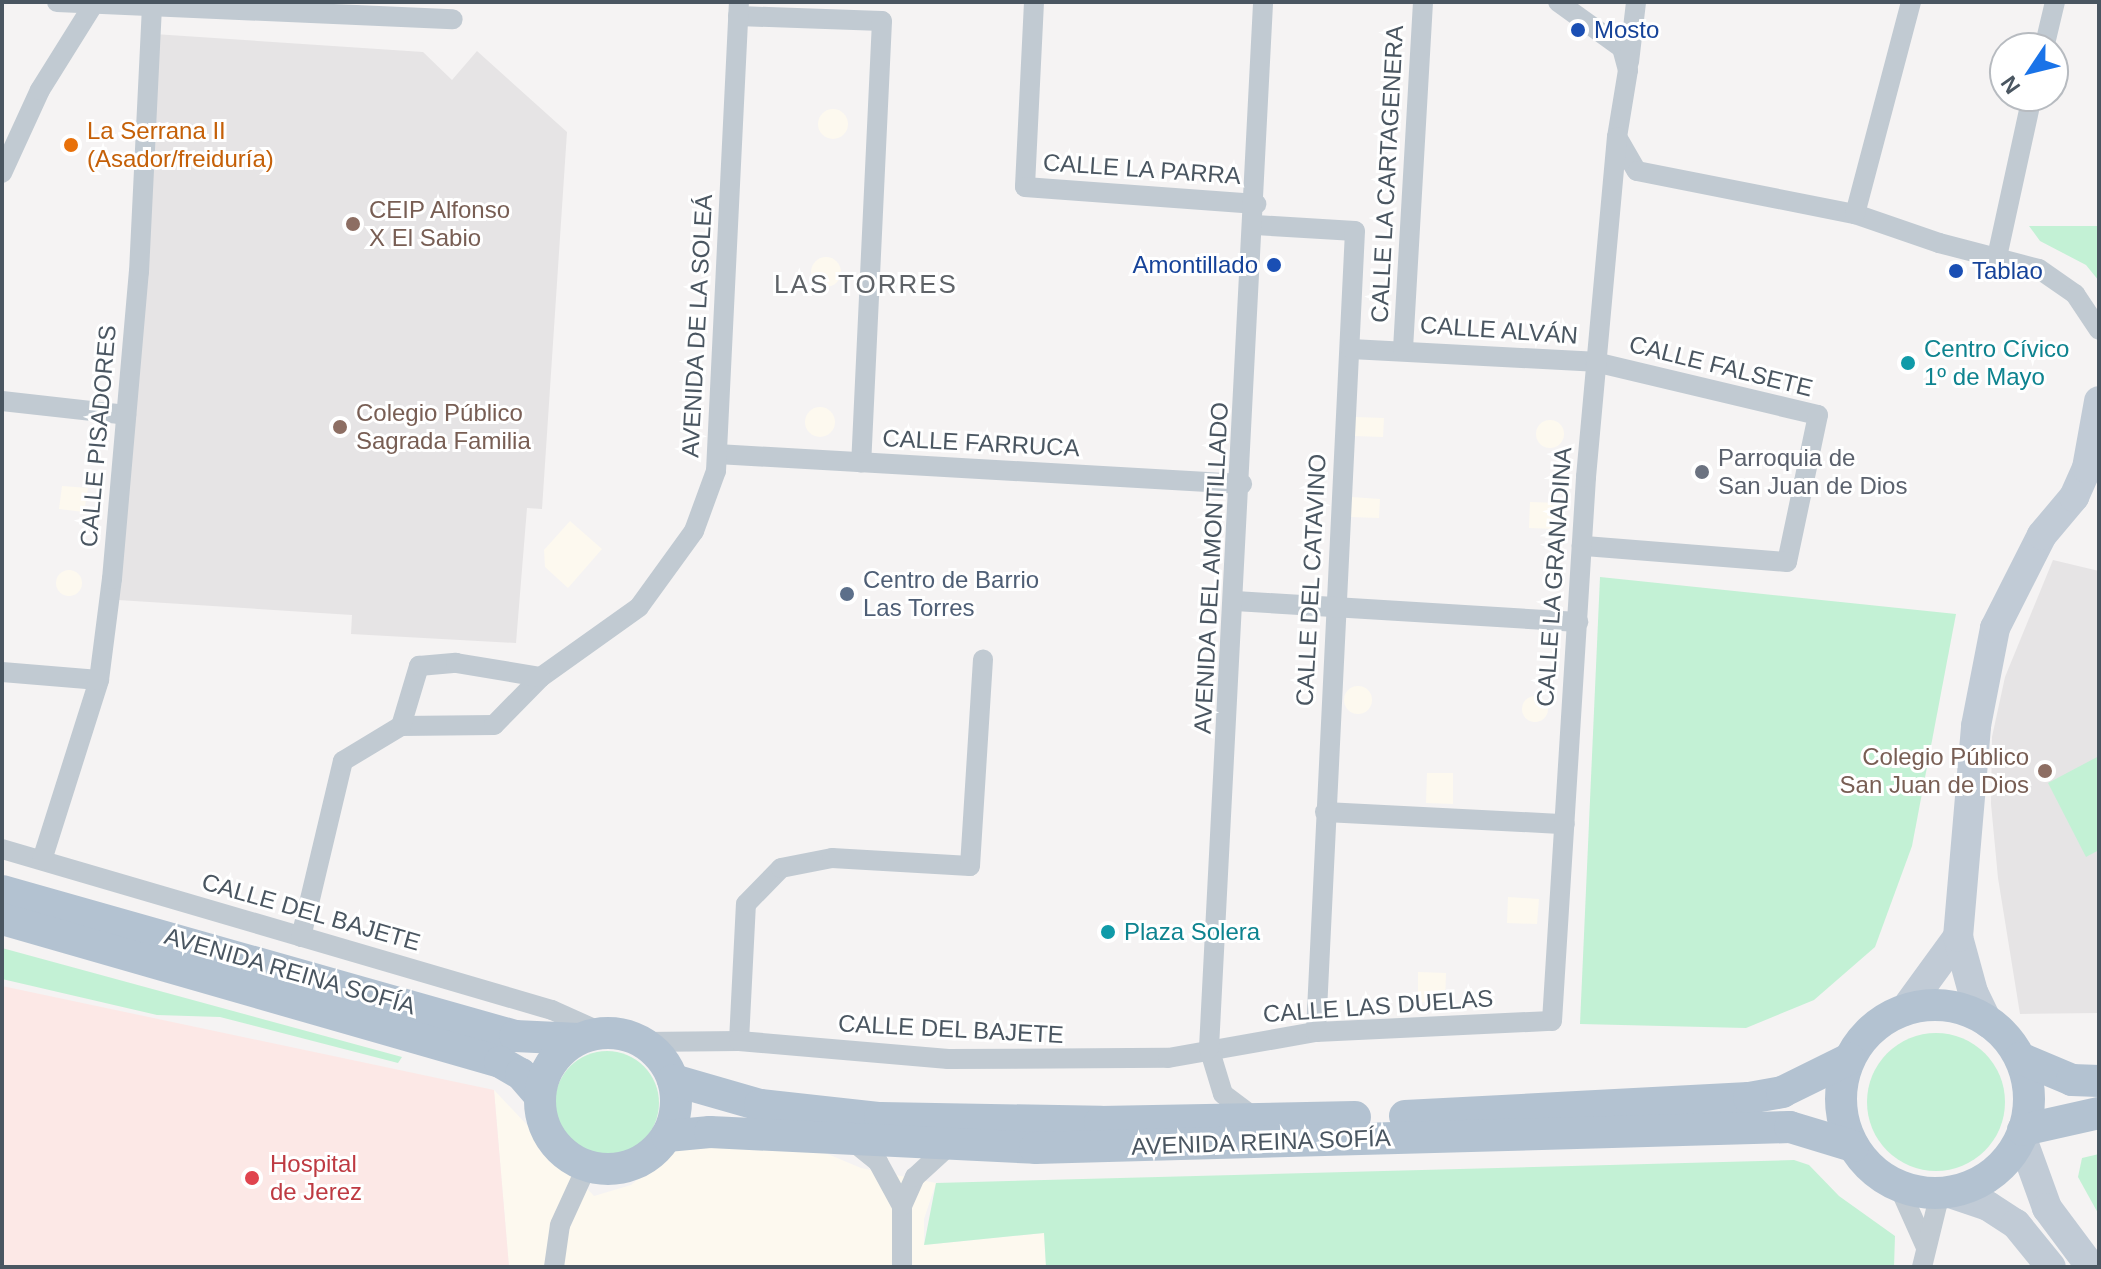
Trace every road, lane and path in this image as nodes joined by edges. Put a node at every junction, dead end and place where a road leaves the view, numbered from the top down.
1 (57, 2) edge
2 (1034, 2) edge
3 (1263, 2) edge
4 (1423, 2) edge
5 (1558, 2) edge
6 (1636, 2) edge
7 (1911, 2) edge
8 (2055, 2) edge
9 (94, 3) edge
10 (152, 8) junction
11 (738, 9) edge
12 (453, 19) dead end
13 (2048, 32) edge
14 (1628, 70) junction
15 (2029, 112) edge
16 (1617, 137) junction
17 (2, 173) edge
18 (1256, 204) junction
19 (1855, 214) junction
20 (1255, 225) junction
21 (1997, 257) junction
22 (2099, 330) edge
23 (1351, 349) junction
24 (1403, 349) junction
25 (1595, 362) junction
26 (2, 401) edge
27 (2099, 401) edge
28 (126, 415) junction
29 (2097, 438) edge
30 (717, 454) junction
31 (861, 463) junction
32 (1242, 484) junction
33 (2086, 491) edge
34 (1582, 546) junction
35 (1235, 601) junction
36 (1335, 608) junction
37 (1578, 622) junction
38 (983, 659) dead end
39 (2, 672) edge
40 (541, 677) junction
41 (99, 680) junction
42 (401, 726) junction
43 (1325, 812) junction
44 (1565, 824) junction
45 (2, 849) edge
46 (42, 860) junction
47 (2, 891) edge
48 (2, 919) edge
49 (301, 937) junction
50 (1958, 937) junction
51 (1904, 1011) junction
52 (1552, 1021) joint
53 (1988, 1023) junction
54 (1316, 1032) junction
55 (591, 1036) junction
56 (739, 1041) junction
57 (643, 1042) junction
58 (1209, 1048) junction
59 (2020, 1058) junction
60 (1849, 1059) junction
61 (673, 1080) junction
62 (2099, 1081) edge
63 (540, 1096) junction
64 (2099, 1113) edge
65 (1256, 1119) junction
66 (2022, 1133) junction
67 (667, 1136) junction
68 (851, 1140) junction
69 (951, 1144) junction
70 (1853, 1146) junction
71 (587, 1166) junction
72 (1899, 1187) junction
73 (1944, 1192) junction
74 (902, 1206) junction
75 (1925, 1246) junction
76 (554, 1267) edge
77 (902, 1267) edge
78 (1922, 1267) edge
79 (2051, 1267) edge
80 (2091, 1267) edge

1 - 9 street
2 - 18 street, CALLE LA PARRA
3 - 18 street, AVENIDA DEL AMONTILLADO
4 - 24 street, CALLE LA CARTAGENERA
5 - 14 street
6 - 14 street, CALLE LA GRANADINA
7 - 19 street
8 - 13 street
9 - 10 street
9 - 17 street
10 - 12 street
10 - 28 street, CALLE PISADORES
11 - 30 street, AVENIDA DE LA SOLEÁ
11 - 31 street
14 - 16 street, CALLE LA GRANADINA
15 - 21 street
16 - 19 street
16 - 25 street, CALLE LA GRANADINA
18 - 20 street, AVENIDA DEL AMONTILLADO
19 - 21 street
20 - 23 street, CALLE DEL CATAVINO
20 - 32 street, AVENIDA DEL AMONTILLADO
21 - 22 street
23 - 24 street, CALLE ALVÁN
23 - 36 street, CALLE DEL CATAVINO
24 - 25 street, CALLE ALVÁN
25 - 34 street, CALLE LA GRANADINA
25 - 34 street, CALLE FALSETE
26 - 28 street
27 - 29 street
28 - 41 street, CALLE PISADORES
29 - 33 street
30 - 31 street, CALLE FARRUCA
30 - 40 street, AVENIDA DE LA SOLEÁ
31 - 32 street, CALLE FARRUCA
32 - 35 street, AVENIDA DEL AMONTILLADO
33 - 50 street
34 - 37 street, CALLE LA GRANADINA
35 - 36 street
35 - 58 street, AVENIDA DEL AMONTILLADO
36 - 37 street
36 - 43 street, CALLE DEL CATAVINO
37 - 44 street, CALLE LA GRANADINA
38 - 56 street
39 - 41 street
40 - 42 street, AVENIDA DE LA SOLEÁ
40 - 42 street
41 - 46 street, CALLE PISADORES
42 - 49 street
43 - 44 street
43 - 54 street, CALLE DEL CATAVINO
44 - 52 street, CALLE LA GRANADINA
45 - 46 street, CALLE DEL BAJETE
46 - 49 street, CALLE DEL BAJETE
47 - 55 main road, AVENIDA REINA SOFÍA
48 - 63 main road, AVENIDA REINA SOFÍA
49 - 55 street, CALLE DEL BAJETE
50 - 51 street
50 - 53 street
51 - 53 main road, AVENIDA REINA SOFÍA
51 - 60 main road, AVENIDA REINA SOFÍA
52 - 54 street, CALLE LAS DUELAS
53 - 59 main road, AVENIDA REINA SOFÍA
54 - 58 street, CALLE LAS DUELAS
55 - 57 main road
55 - 63 main road
56 - 57 street, CALLE DEL BAJETE
56 - 58 street, CALLE DEL BAJETE
57 - 61 main road
58 - 65 street, AVENIDA DEL AMONTILLADO
59 - 62 main road, AVENIDA REINA SOFÍA
59 - 66 main road, AVENIDA REINA SOFÍA
60 - 65 main road, AVENIDA REINA SOFÍA
60 - 70 main road, AVENIDA REINA SOFÍA
61 - 65 main road, AVENIDA REINA SOFÍA
61 - 67 main road
63 - 71 main road
64 - 66 main road
66 - 73 main road, AVENIDA REINA SOFÍA
66 - 80 street
67 - 68 main road, AVENIDA REINA SOFÍA
67 - 71 main road
68 - 69 main road, AVENIDA REINA SOFÍA
68 - 74 street
69 - 70 main road, AVENIDA REINA SOFÍA
69 - 74 street
70 - 72 main road, AVENIDA REINA SOFÍA
71 - 76 street
72 - 73 main road, AVENIDA REINA SOFÍA
72 - 75 street
73 - 75 street
73 - 79 street
74 - 77 street
75 - 78 street

